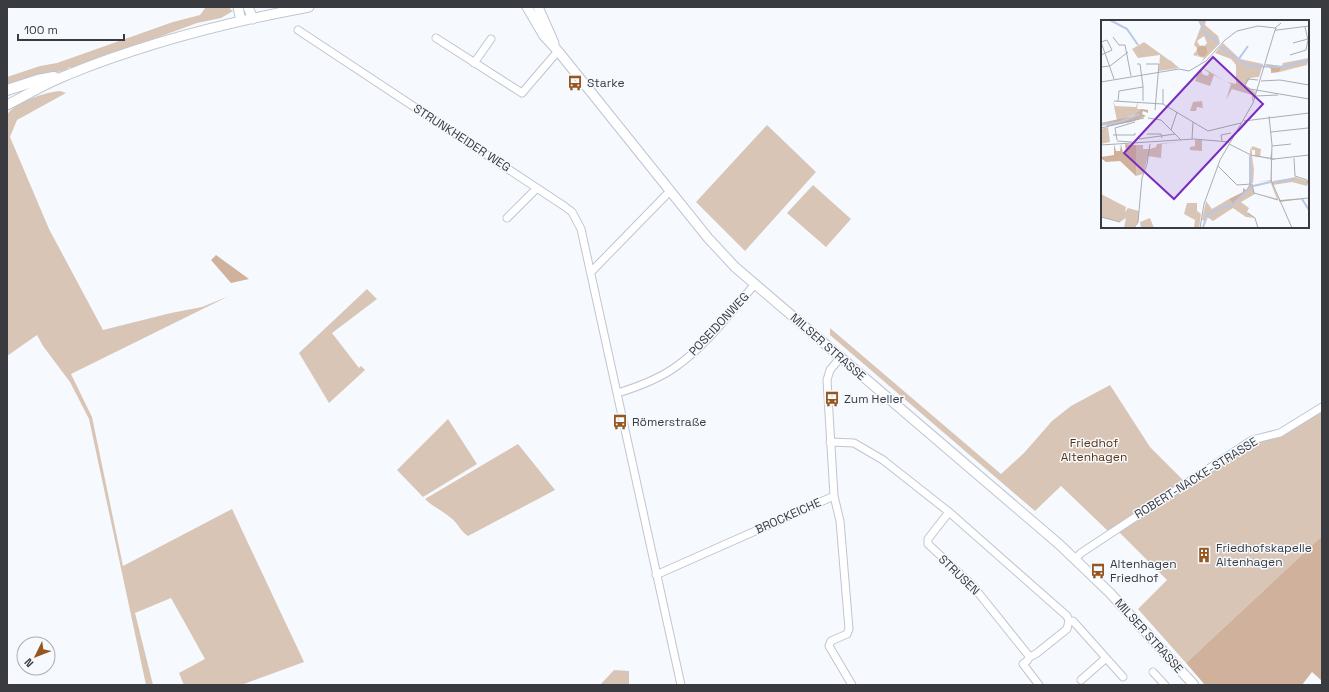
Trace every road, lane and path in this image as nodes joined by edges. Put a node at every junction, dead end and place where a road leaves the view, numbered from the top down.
1 (238, 7) edge
2 (248, 7) edge
3 (309, 7) edge
4 (528, 7) edge
5 (538, 7) edge
6 (253, 19) junction
7 (241, 21) junction
8 (298, 30) dead end
9 (436, 38) dead end
10 (491, 39) dead end
11 (558, 51) junction
12 (474, 63) junction
13 (66, 75) junction
14 (54, 77) junction
15 (7, 90) edge
16 (7, 98) edge
17 (7, 105) edge
18 (537, 188) junction
19 (670, 191) junction
20 (507, 218) dead end
21 (591, 272) junction
22 (755, 284) junction
23 (840, 358) junction
24 (618, 393) junction
25 (1322, 408) edge
26 (830, 442) junction
27 (834, 496) junction
28 (949, 512) junction
29 (1075, 559) junction
30 (656, 575) junction
31 (1069, 621) junction
32 (1029, 656) junction
33 (1106, 658) junction
34 (1153, 672) dead end
35 (1123, 677) dead end
36 (1081, 680) dead end
37 (681, 685) edge
38 (852, 685) edge
39 (1039, 685) edge
40 (1165, 685) edge
41 (1194, 685) edge

1 - 7 main road
2 - 6 main road
3 - 6 main road
4 - 11 main road, MILSER STRASSE
5 - 11 main road, MILSER STRASSE
6 - 7 main road
7 - 13 main road
8 - 18 street, STRUNKHEIDER WEG
9 - 12 street
10 - 12 street
11 - 12 street
11 - 19 main road, MILSER STRASSE
13 - 14 main road
13 - 17 main road
14 - 15 main road
14 - 16 main road
18 - 20 street
18 - 21 street, STRUNKHEIDER WEG
19 - 21 street
19 - 22 main road, MILSER STRASSE
21 - 24 street
22 - 23 main road, MILSER STRASSE
22 - 24 street, POSEIDONWEG
23 - 26 street, BROCKEICHE
23 - 29 main road, MILSER STRASSE
24 - 30 street
25 - 29 street, ROBERT-NACKE-STRASSE
26 - 27 street, BROCKEICHE
26 - 28 street
27 - 30 street, BROCKEICHE
27 - 38 street
28 - 31 street
28 - 32 street, STRUSEN
29 - 41 main road, MILSER STRASSE
30 - 37 street
31 - 32 street
31 - 33 street
32 - 39 street
33 - 35 street
33 - 36 street
34 - 40 street

